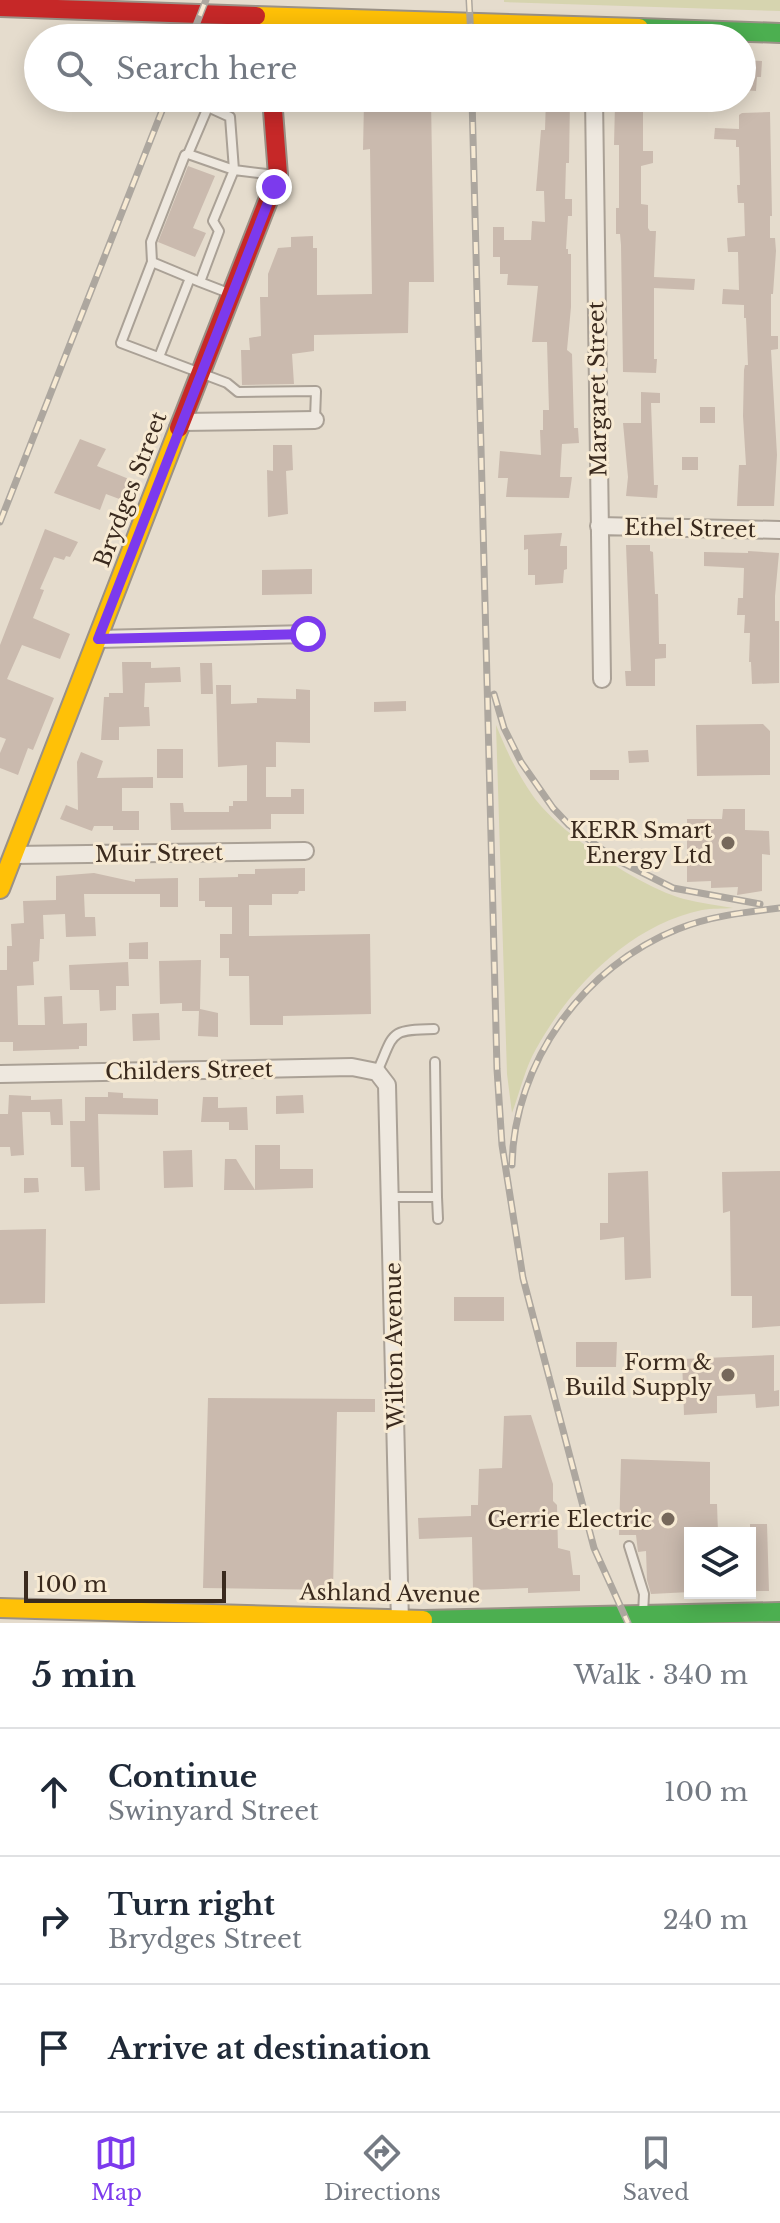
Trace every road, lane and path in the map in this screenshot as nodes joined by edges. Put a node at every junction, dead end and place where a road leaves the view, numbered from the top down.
1 (0, 7) edge
2 (270, 17) junction
3 (337, 19) junction
4 (270, 24) edge
5 (325, 24) edge
6 (428, 24) edge
7 (756, 33) edge
8 (780, 33) edge
9 (206, 112) edge
10 (219, 112) edge
11 (273, 112) edge
12 (594, 112) edge
13 (188, 154) junction
14 (234, 170) junction
15 (278, 175) junction
16 (152, 262) junction
17 (190, 278) junction
18 (200, 282) junction
19 (232, 295) junction
20 (159, 357) junction
21 (201, 373) junction
22 (315, 420) joint
23 (182, 422) junction
24 (599, 526) junction
25 (780, 530) edge
26 (308, 634) dead end
27 (98, 639) junction
28 (602, 679) dead end
29 (305, 851) dead end
30 (13, 855) junction
31 (0, 889) edge
32 (434, 1029) dead end
33 (435, 1062) dead end
34 (377, 1072) junction
35 (0, 1074) edge
36 (391, 1197) junction
37 (437, 1197) junction
38 (438, 1219) dead end
39 (629, 1546) dead end
40 (0, 1608) edge
41 (780, 1612) edge
42 (643, 1615) junction
43 (148, 1617) edge
44 (588, 1620) edge
45 (400, 1621) edge

1 - 2 street
2 - 3 street
2 - 4 street
3 - 5 street
3 - 6 street
7 - 8 street
9 - 13 lane
10 - 14 lane
11 - 15 street, Brydges Street
12 - 24 street, Margaret Street
13 - 14 lane
13 - 16 lane
14 - 15 lane
14 - 18 lane
15 - 19 street, Brydges Street
16 - 17 lane
16 - 20 lane
17 - 18 lane
17 - 20 lane
18 - 19 lane
19 - 21 street, Brydges Street
20 - 21 lane
21 - 22 lane
21 - 23 street, Brydges Street
22 - 23 street
23 - 27 street, Brydges Street
24 - 25 street, Ethel Street
24 - 28 street, Margaret Street
26 - 27 street
27 - 30 street, Brydges Street
29 - 30 street, Muir Street
30 - 31 street, Brydges Street
32 - 34 lane
33 - 37 lane
34 - 35 street, Childers Street
34 - 36 street, Wilton Avenue
36 - 37 lane
36 - 45 street, Wilton Avenue
37 - 38 lane
39 - 42 lane
40 - 43 street, Ashland Avenue
41 - 42 street, Ashland Avenue
42 - 44 street, Ashland Avenue
43 - 45 street, Ashland Avenue
44 - 45 street, Ashland Avenue

